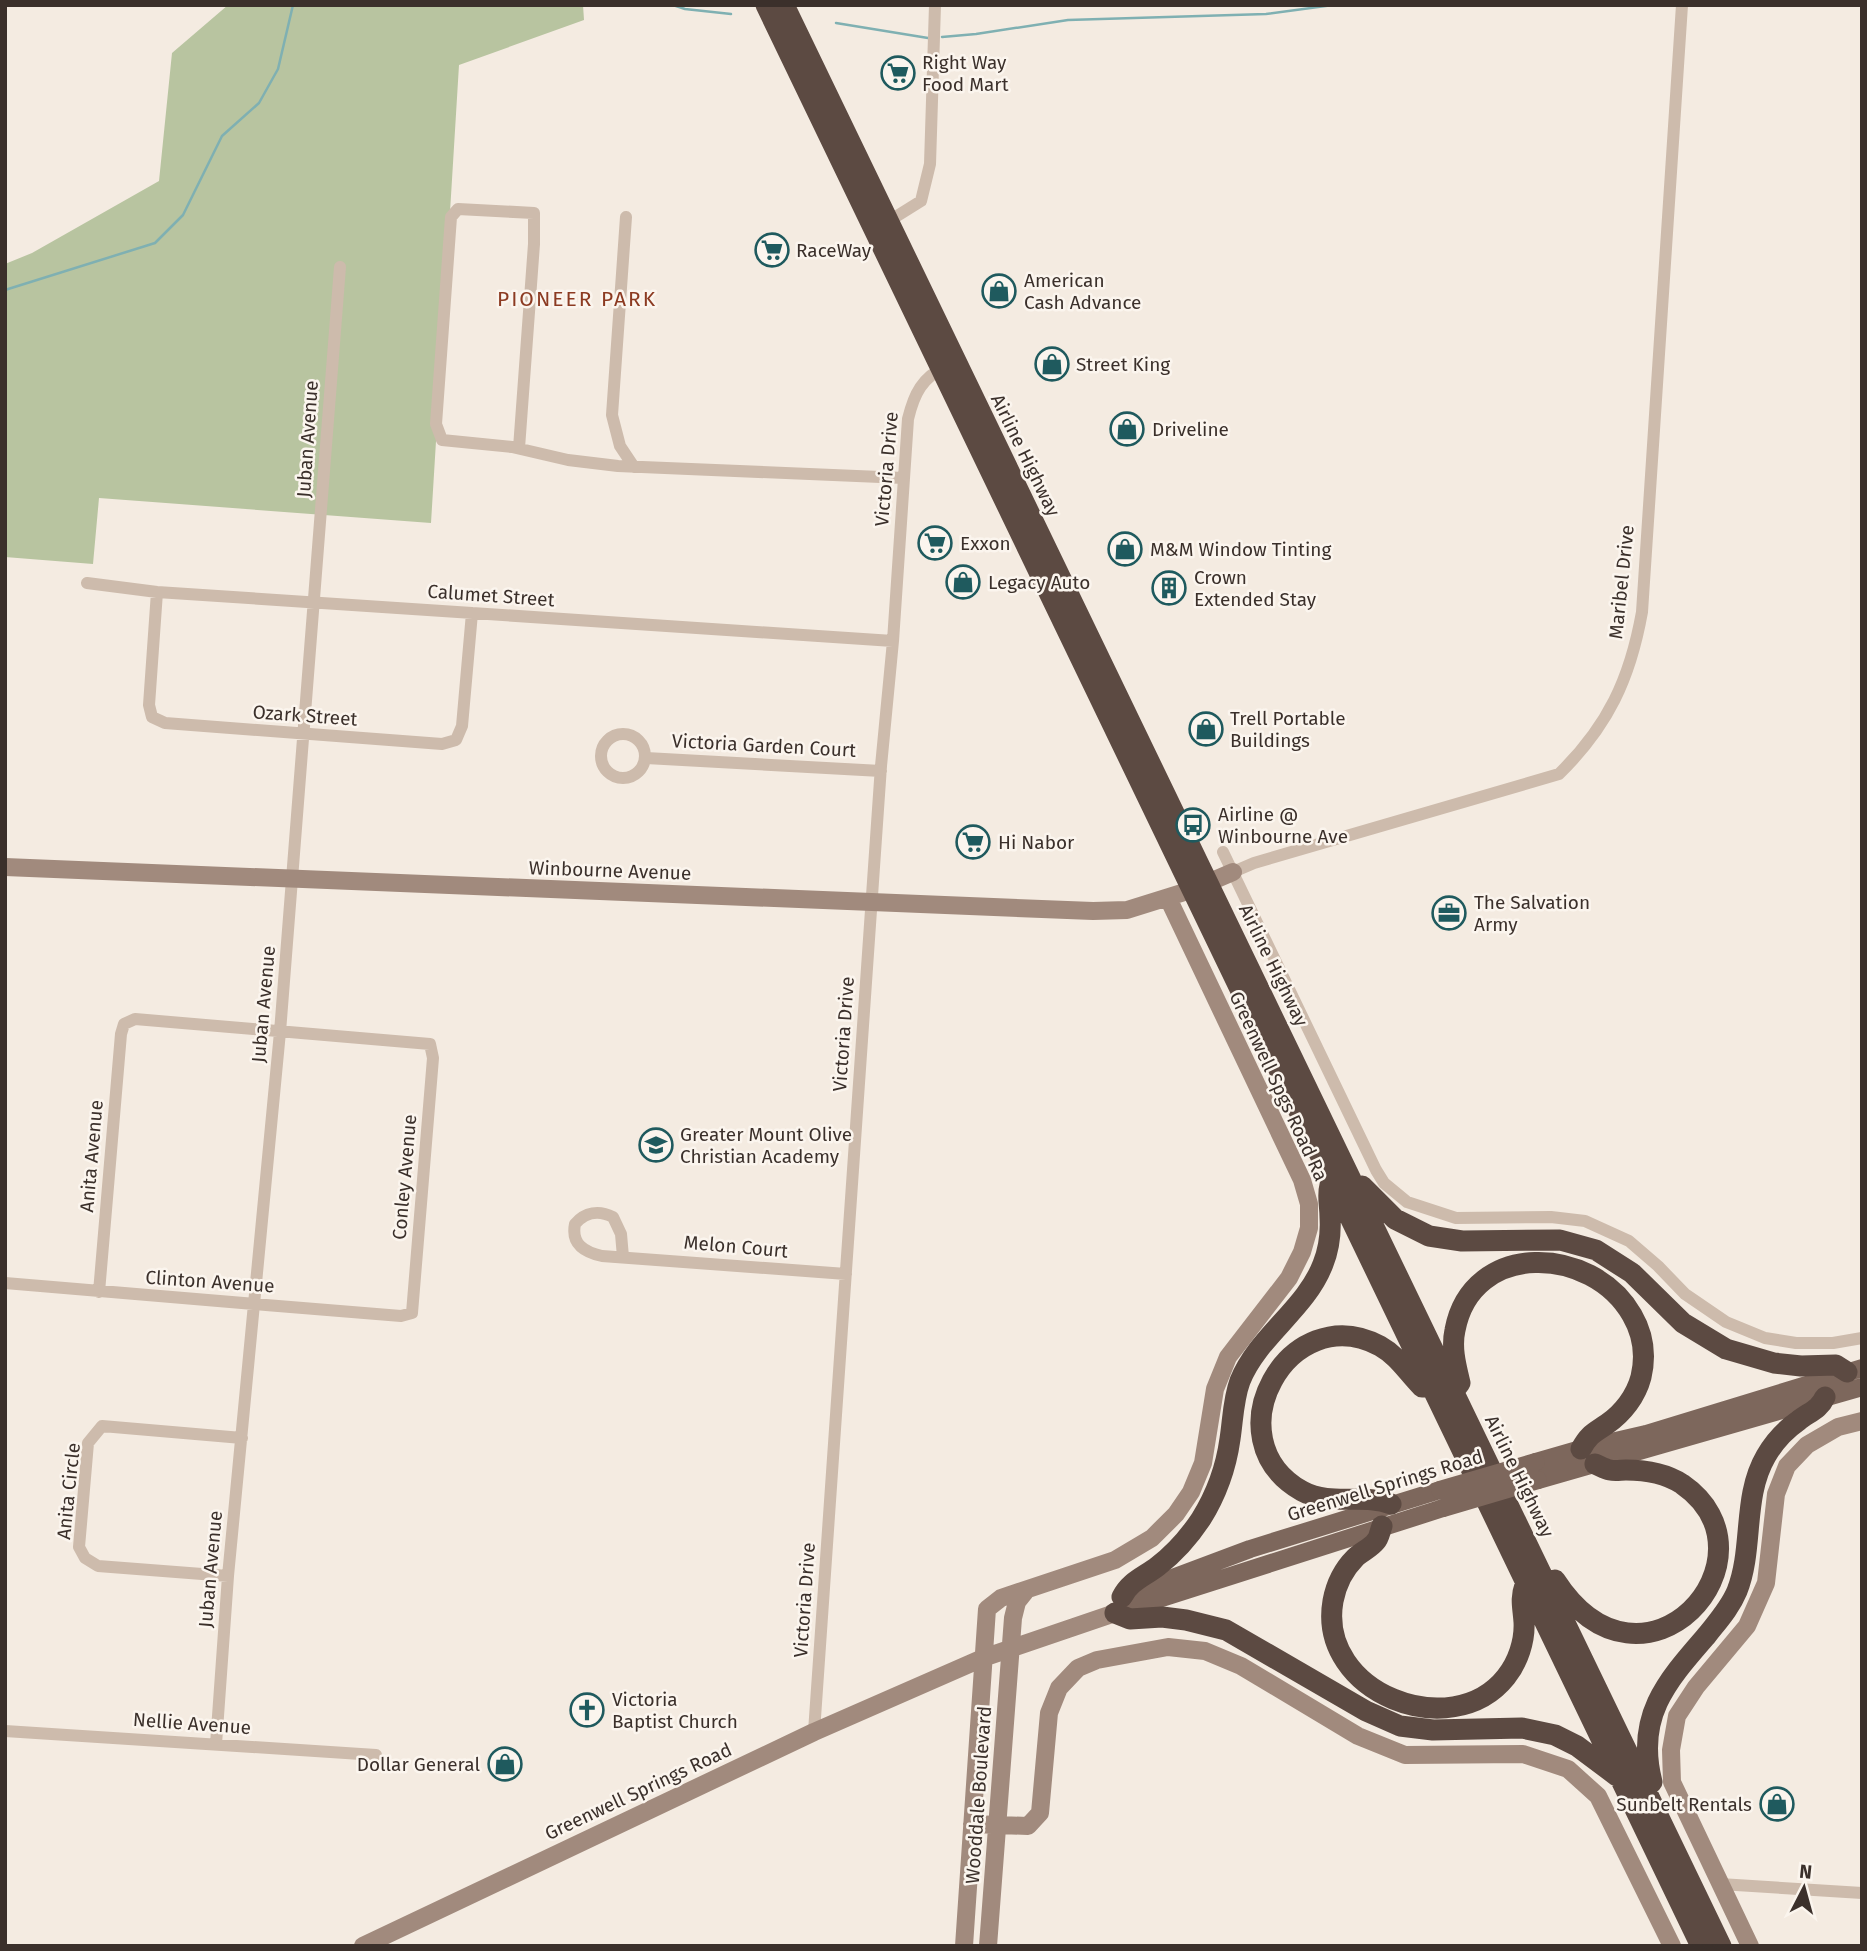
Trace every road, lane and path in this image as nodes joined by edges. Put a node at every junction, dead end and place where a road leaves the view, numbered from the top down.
1 (766, 5) edge
2 (784, 5) edge
3 (934, 5) edge
4 (1682, 5) edge
5 (801, 58) junction
6 (626, 217) dead end
7 (880, 222) junction
8 (340, 267) dead end
9 (948, 365) junction
10 (519, 448) junction
11 (634, 467) junction
12 (904, 478) junction
13 (87, 583) dead end
14 (157, 592) junction
15 (314, 601) junction
16 (472, 613) junction
17 (893, 641) junction
18 (305, 735) junction
19 (646, 758) dead end
20 (881, 771) junction
21 (1223, 852) dead end
22 (5, 867) edge
23 (1233, 872) junction
24 (292, 878) junction
25 (1200, 886) junction
26 (1168, 898) junction
27 (872, 901) junction
28 (280, 1032) junction
29 (1331, 1180) junction
30 (1353, 1183) junction
31 (624, 1257) junction
32 (846, 1274) junction
33 (5, 1283) edge
34 (99, 1292) junction
35 (252, 1303) junction
36 (412, 1313) joint
37 (1862, 1338) edge
38 (1854, 1370) edge
39 (1862, 1387) edge
40 (1443, 1391) junction
41 (1825, 1397) junction
42 (1862, 1420) edge
43 (242, 1438) junction
44 (1588, 1456) junction
45 (1441, 1499) junction
46 (1391, 1504) junction
47 (1382, 1526) junction
48 (228, 1576) junction
49 (1534, 1579) junction
50 (1025, 1592) junction
51 (1119, 1605) junction
52 (1011, 1648) junction
53 (984, 1658) junction
54 (948, 1674) junction
55 (981, 1693) junction
56 (5, 1731) edge
57 (814, 1732) junction
58 (216, 1744) junction
59 (376, 1755) dead end
60 (1619, 1777) junction
61 (1646, 1790) junction
62 (972, 1824) junction
63 (997, 1826) junction
64 (1720, 1884) junction
65 (1862, 1893) edge
66 (363, 1946) edge
67 (964, 1946) edge
68 (988, 1946) edge
69 (1672, 1946) edge
70 (1702, 1946) edge
71 (1721, 1946) edge
72 (1750, 1946) edge

1 - 5 highway, Airline Highway
2 - 5 highway, Airline Highway
3 - 7 street
4 - 23 street, Maribel Drive
5 - 7 highway, Airline Highway
6 - 11 street
7 - 9 highway, Airline Highway
8 - 15 street, Juban Avenue
9 - 12 street, Victoria Drive
9 - 25 highway, Airline Highway
10 - 10 street
10 - 11 street
11 - 12 street
12 - 17 street, Victoria Drive
13 - 14 street, Calumet Street
14 - 15 street, Calumet Street
14 - 18 street, Ozark Street
15 - 16 street, Calumet Street
15 - 18 street, Juban Avenue
16 - 17 street, Calumet Street
16 - 18 street, Ozark Street
17 - 20 street, Victoria Drive
18 - 24 street, Juban Avenue
19 - 20 street, Victoria Garden Court
20 - 27 street, Victoria Drive
21 - 23 street, Airline Highway
22 - 24 street, Winbourne Avenue
23 - 25 street, Maribel Drive
23 - 37 street, Airline Highway
24 - 27 street, Winbourne Avenue
24 - 28 street, Juban Avenue
25 - 26 street, Winbourne Avenue
25 - 29 highway, Airline Highway
25 - 30 highway, Airline Highway
26 - 27 street, Winbourne Avenue
26 - 50 street, Greenwell Spgs Road Ra
27 - 32 street, Victoria Drive
28 - 34 street, Anita Avenue
28 - 35 street, Juban Avenue
28 - 36 street, Conley Avenue
29 - 40 highway, Airline Highway
29 - 51 highway
30 - 38 highway
30 - 40 highway, Airline Highway
31 - 31 street, Melon Court
31 - 32 street, Melon Court
32 - 57 street, Victoria Drive
33 - 34 street, Clinton Avenue
34 - 35 street, Clinton Avenue
35 - 36 street, Clinton Avenue
35 - 43 street, Juban Avenue
38 - 44 main road, Greenwell Springs Road
39 - 41 main road, Greenwell Springs Road
40 - 44 highway
40 - 46 highway
40 - 49 highway, Airline Highway
41 - 44 main road, Greenwell Springs Road
41 - 61 highway
42 - 64 street
43 - 48 street, Juban Avenue
43 - 48 street, Anita Circle
44 - 45 main road, Greenwell Springs Road, bridge
44 - 45 main road, Greenwell Springs Road, bridge
44 - 49 highway
45 - 46 main road, Greenwell Springs Road
45 - 47 main road, Greenwell Springs Road
46 - 51 main road, Greenwell Springs Road
47 - 49 highway
47 - 51 main road, Greenwell Springs Road
48 - 58 street, Juban Avenue
49 - 60 highway, Airline Highway
49 - 61 highway, Airline Highway
50 - 52 street
50 - 53 street, Greenwell Spgs Road Ra
51 - 52 street, Greenwell Springs Road
51 - 60 highway
52 - 53 street, Greenwell Springs Road
52 - 63 street, Wooddale Boulevard
53 - 54 street, Greenwell Springs Road
53 - 55 street, Wooddale Boulevard
54 - 55 street
54 - 57 street, Greenwell Springs Road
55 - 62 street, Wooddale Boulevard
56 - 58 street, Nellie Avenue
57 - 66 street, Greenwell Springs Road
58 - 59 street, Nellie Avenue
60 - 70 highway, Airline Highway
61 - 71 highway, Airline Highway
62 - 63 street
62 - 67 street, Wooddale Boulevard
63 - 68 street, Wooddale Boulevard
63 - 69 street
64 - 65 street
64 - 72 street

